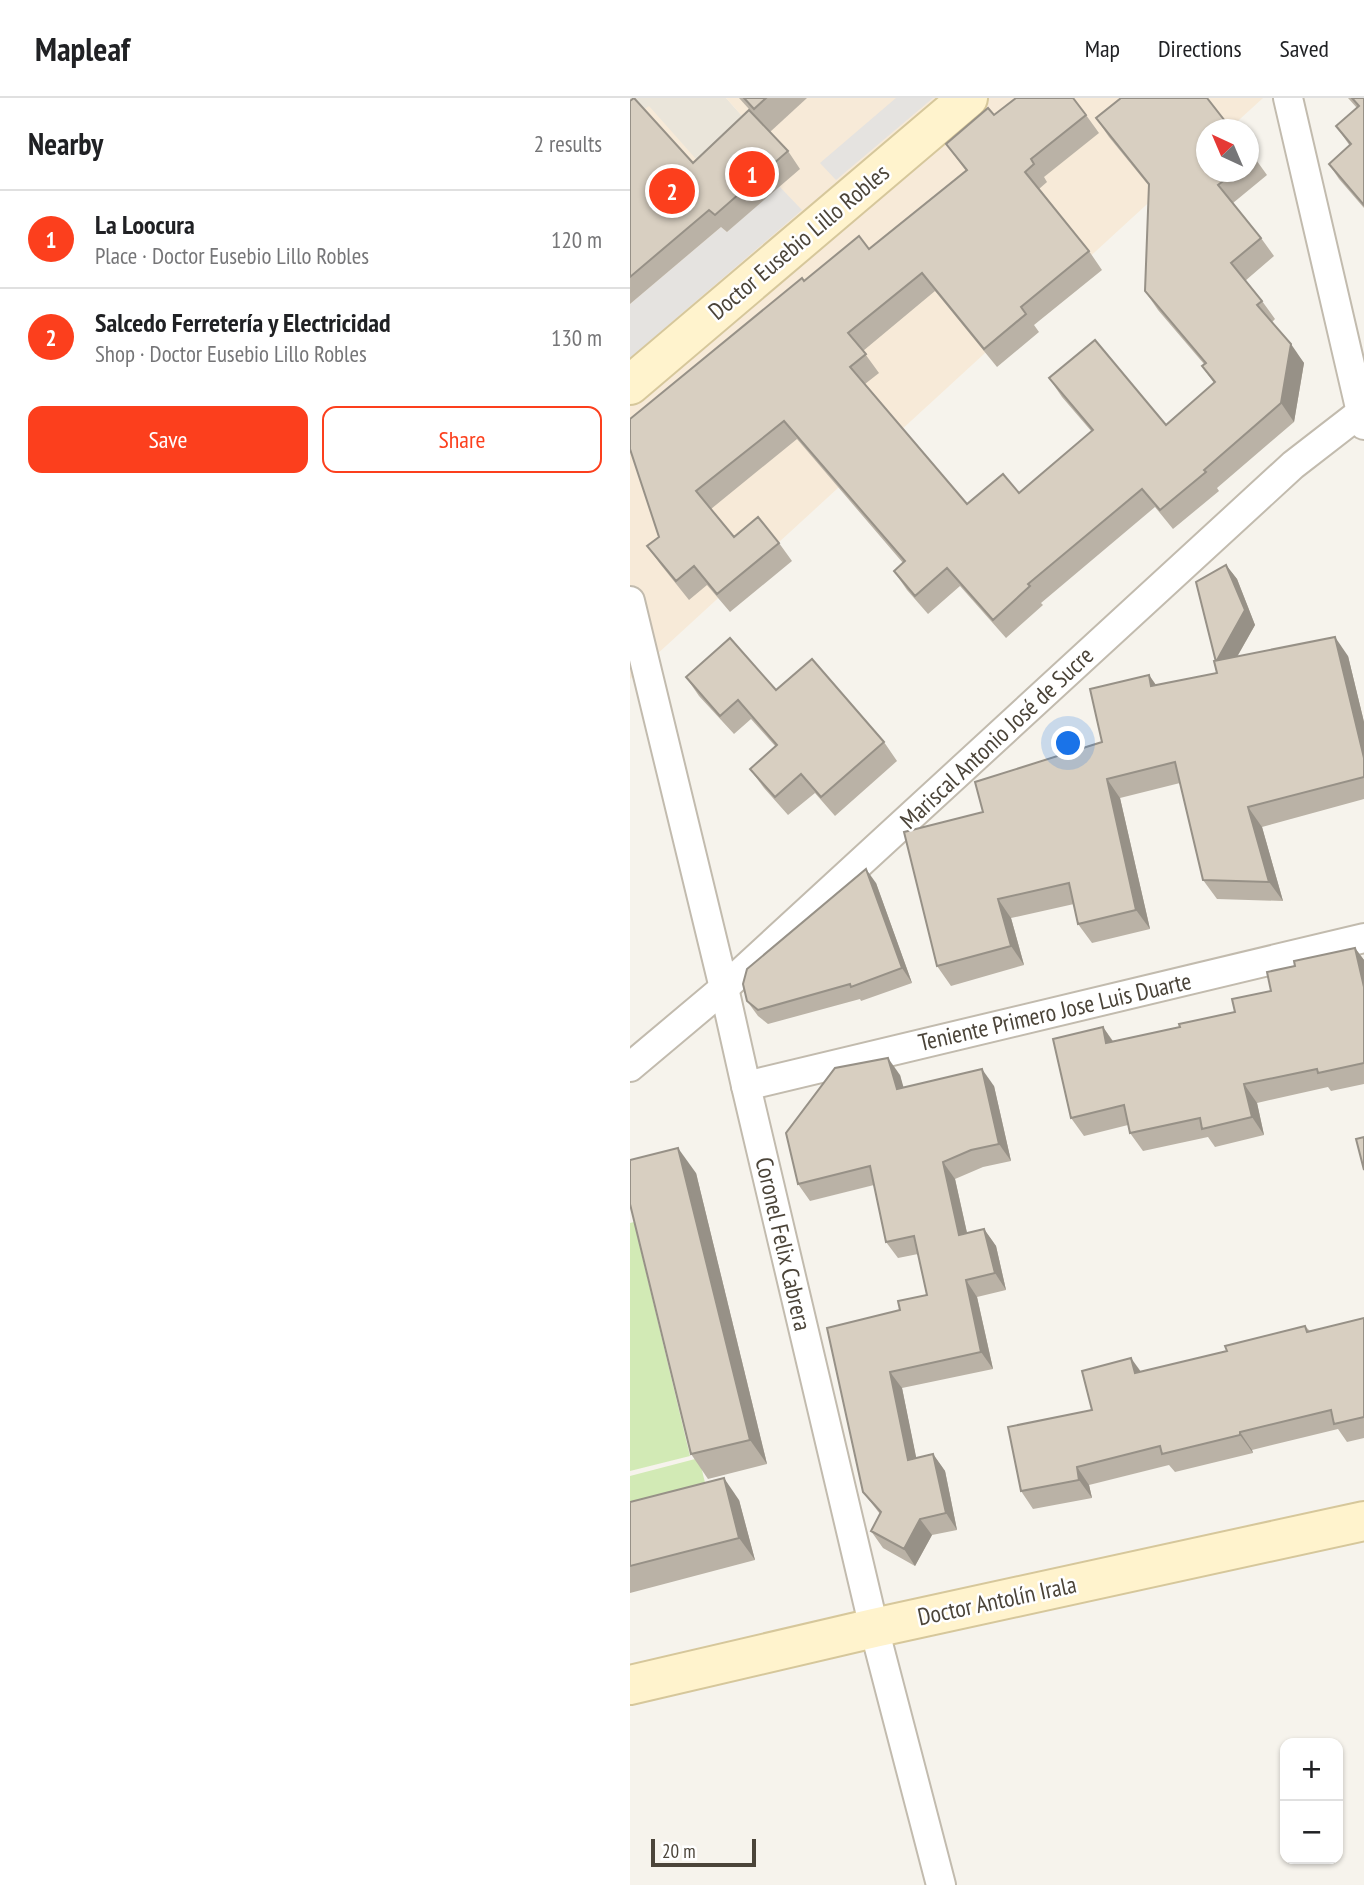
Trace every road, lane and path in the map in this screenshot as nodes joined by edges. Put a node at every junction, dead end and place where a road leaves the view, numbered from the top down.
1 (968, 98) edge
2 (1288, 98) edge
3 (630, 385) edge
4 (1363, 416) edge
5 (630, 601) edge
6 (1364, 938) edge
7 (724, 988) junction
8 (630, 1067) edge
9 (746, 1086) junction
10 (1364, 1521) edge
11 (874, 1628) junction
12 (630, 1685) edge
13 (941, 1885) edge

1 - 3 street, Doctor Eusebio Lillo Robles
2 - 4 street
4 - 7 street, Mariscal Antonio José de Sucre
5 - 7 street, Coronel Felix Cabrera
6 - 9 street, Teniente Primero Jose Luis Duarte
7 - 8 street, Mariscal Antonio José de Sucre
7 - 9 street, Coronel Felix Cabrera
9 - 11 street, Coronel Felix Cabrera
10 - 11 street, Doctor Antolín Irala
11 - 12 street, Doctor Antolín Irala
11 - 13 street, Coronel Felix Cabrera

